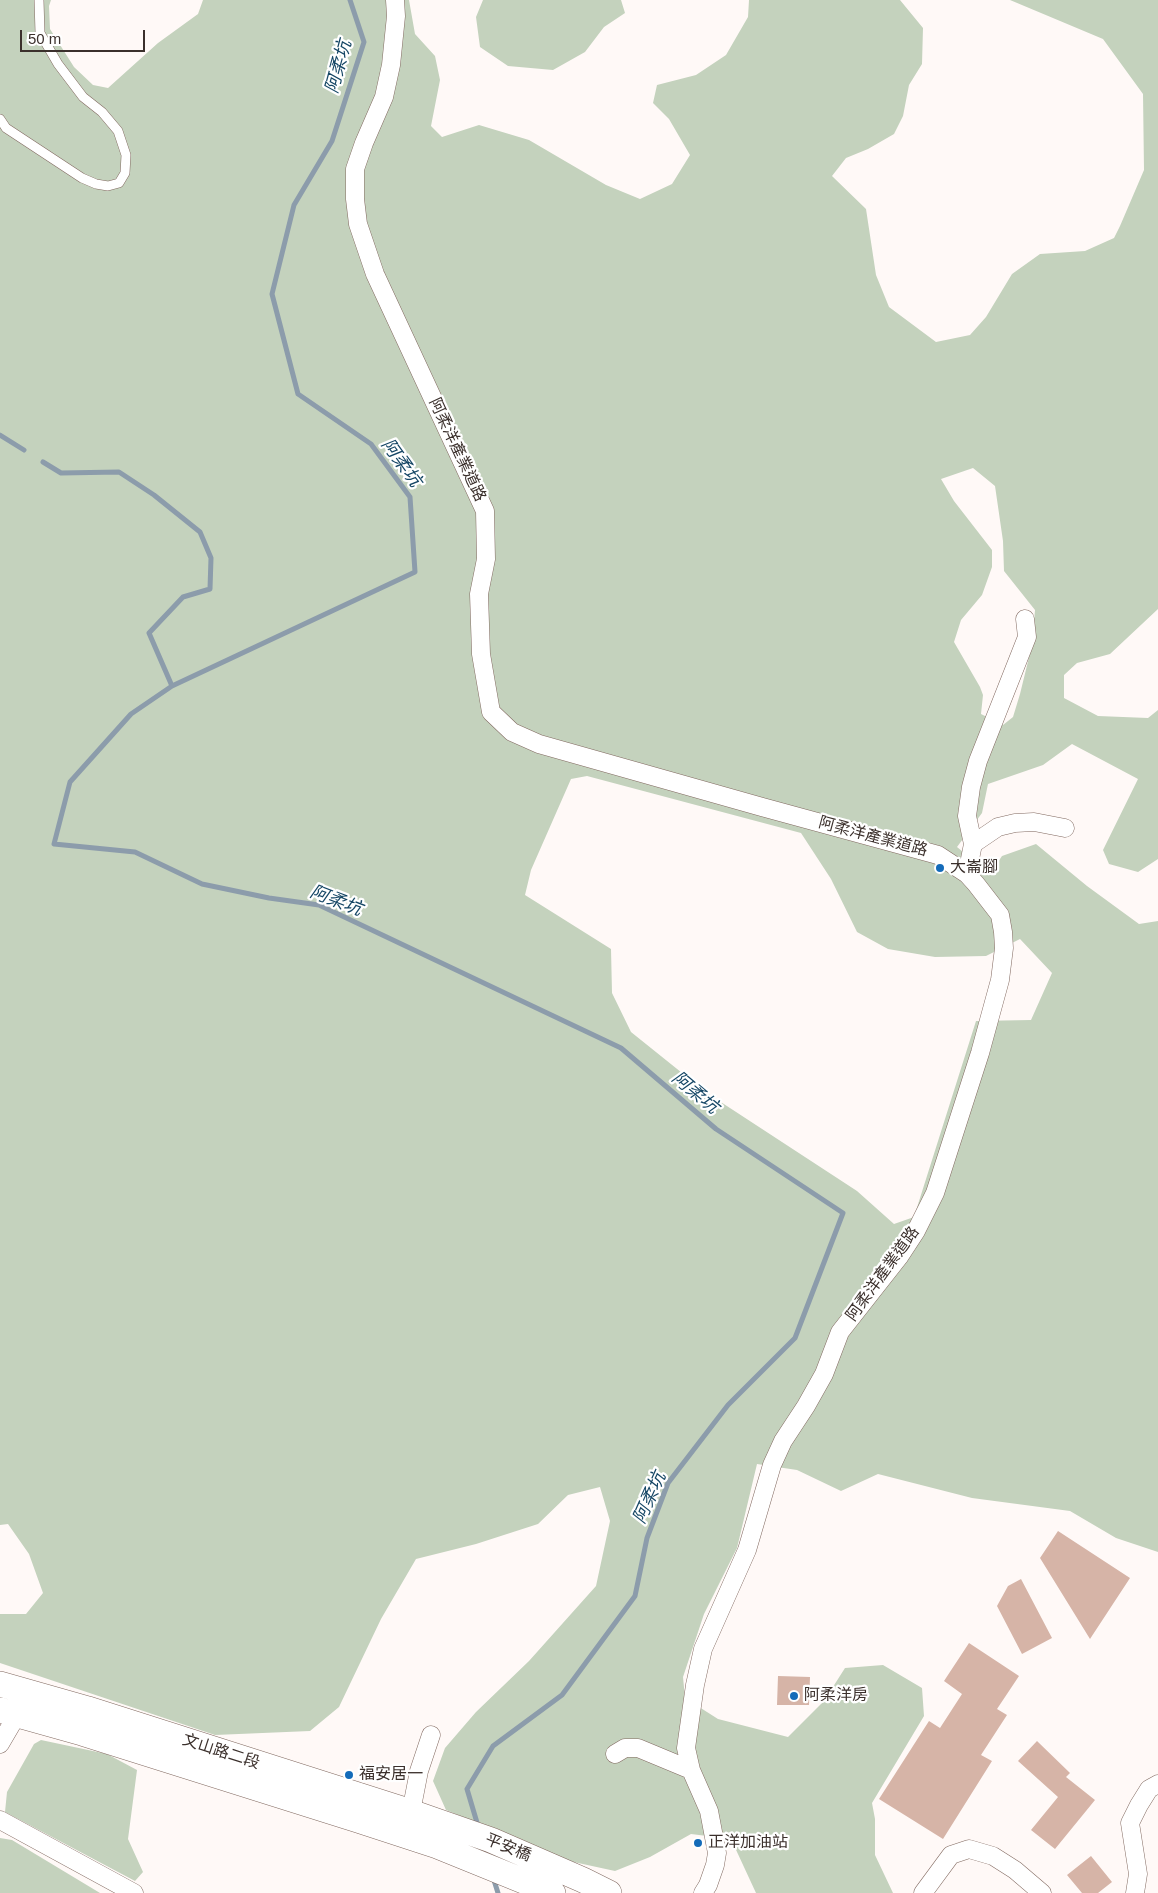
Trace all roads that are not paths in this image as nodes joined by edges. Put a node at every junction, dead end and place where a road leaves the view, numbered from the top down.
1 (39, 0) edge
2 (395, 0) edge
3 (0, 120) edge
4 (1025, 619) dead end
5 (1065, 828) dead end
6 (973, 844) junction
7 (967, 874) junction
8 (0, 1684) edge
9 (25, 1691) junction
10 (8, 1713) edge
11 (431, 1735) dead end
12 (0, 1744) edge
13 (615, 1754) dead end
14 (691, 1770) junction
15 (1158, 1784) edge
16 (410, 1812) junction
17 (0, 1820) edge
18 (439, 1835) junction
19 (134, 1893) edge
20 (552, 1893) edge
21 (609, 1893) edge
22 (703, 1893) edge
23 (923, 1893) edge
24 (1042, 1893) edge
25 (1135, 1893) edge

1 - 3 lane
2 - 7 street, 阿柔洋產業道路
4 - 6 street
5 - 6 street
6 - 7 street
7 - 14 street, 阿柔洋產業道路
8 - 9 main road, 文山路二段
9 - 10 street
9 - 16 main road, 文山路二段
10 - 12 street
10 - 18 main road, 文山路二段
11 - 16 street
13 - 14 street
14 - 22 street, 阿柔洋產業道路
15 - 25 street
16 - 18 main road, 文山路二段
17 - 19 street
18 - 20 main road, 平安橋
18 - 21 main road, 平安橋
23 - 24 street

